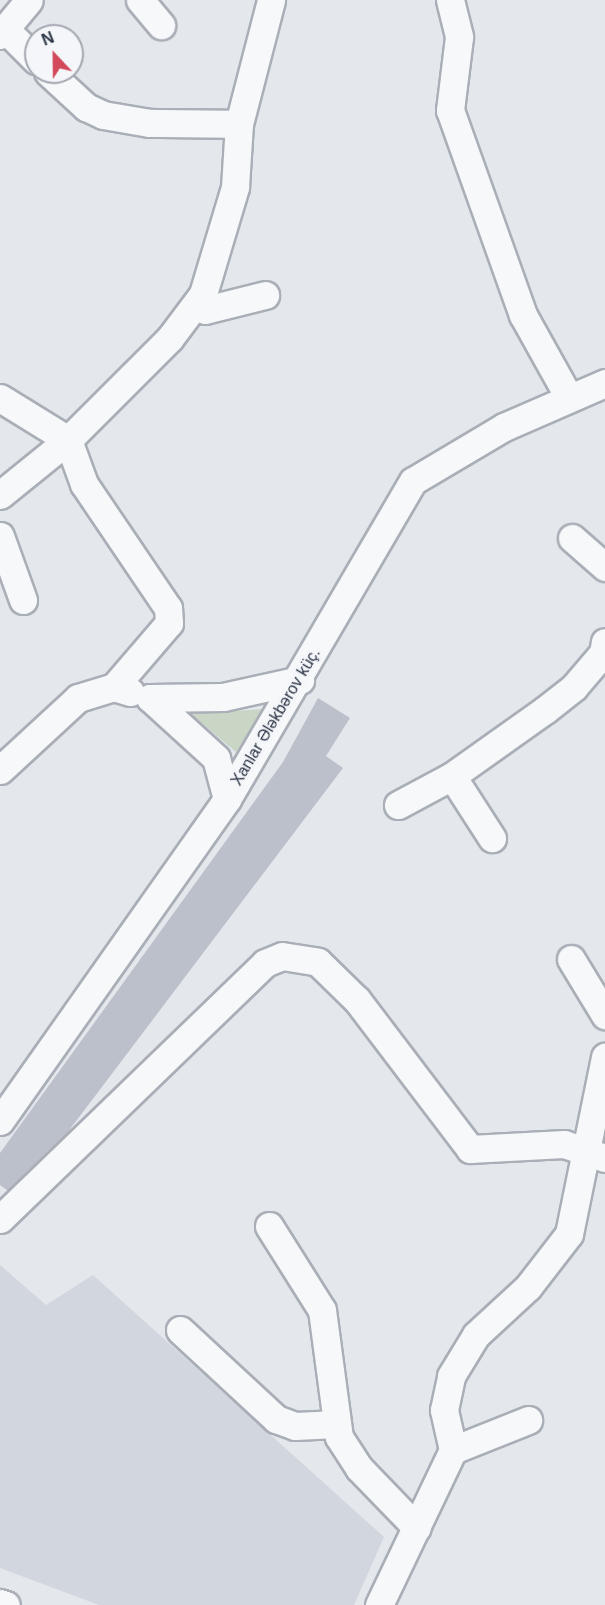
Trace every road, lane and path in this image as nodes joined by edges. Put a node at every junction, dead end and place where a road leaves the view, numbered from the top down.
1 (29, 0) edge
2 (140, 0) edge
3 (271, 0) edge
4 (453, 1) edge
5 (161, 25) dead end
6 (2, 32) edge
7 (24, 50) edge
8 (61, 84) edge
9 (239, 124) junction
10 (203, 294) junction
11 (265, 295) dead end
12 (605, 384) edge
13 (568, 396) junction
14 (0, 398) edge
15 (68, 440) junction
16 (0, 495) edge
17 (0, 536) edge
18 (572, 538) dead end
19 (605, 567) edge
20 (23, 600) dead end
21 (605, 642) edge
22 (300, 681) junction
23 (114, 687) junction
24 (150, 698) junction
25 (0, 770) edge
26 (452, 776) junction
27 (227, 799) junction
28 (398, 805) dead end
29 (492, 838) dead end
30 (571, 959) dead end
31 (605, 1015) edge
32 (605, 1057) edge
33 (0, 1121) edge
34 (597, 1154) edge
35 (0, 1219) edge
36 (268, 1226) dead end
37 (180, 1330) dead end
38 (528, 1420) dead end
39 (337, 1424) junction
40 (453, 1450) junction
41 (417, 1528) junction
42 (0, 1603) edge
43 (6, 1605) edge
44 (379, 1605) edge

1 - 6 street
2 - 5 street
3 - 9 street
4 - 13 street
6 - 7 street
8 - 9 street
9 - 10 street
10 - 11 street
10 - 15 street
12 - 13 street, Xanlar Ələkbərov küç.
13 - 22 street, Xanlar Ələkbərov küç.
14 - 15 street
15 - 16 street
15 - 23 street
17 - 20 street
18 - 19 street
21 - 26 street
22 - 24 street
22 - 27 street, Xanlar Ələkbərov küç.
23 - 24 street
23 - 25 street
24 - 27 street
26 - 28 street
26 - 29 street
27 - 33 street, Xanlar Ələkbərov küç.
30 - 31 street
32 - 34 street
34 - 35 street
34 - 40 street
36 - 39 street
37 - 39 street
38 - 40 street
39 - 41 street
40 - 41 street
41 - 44 street
42 - 43 street

